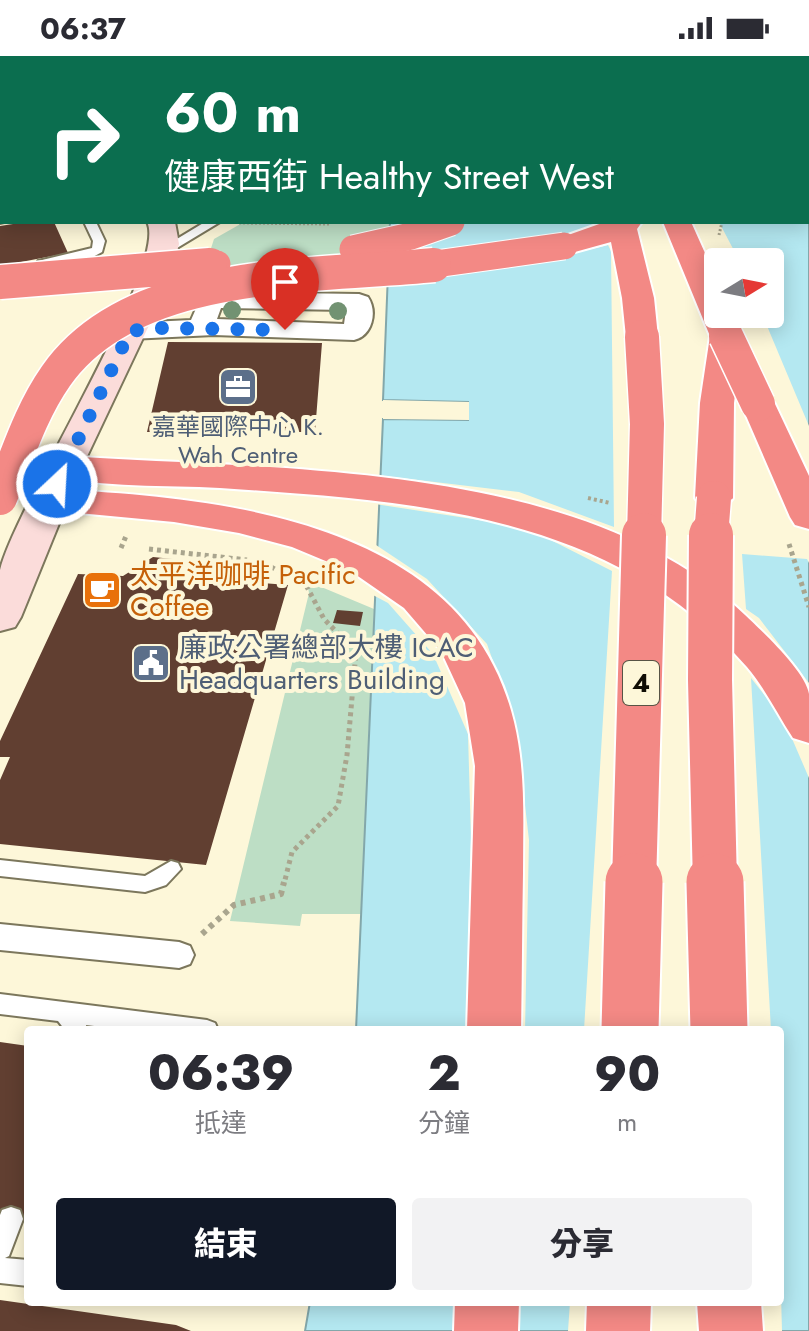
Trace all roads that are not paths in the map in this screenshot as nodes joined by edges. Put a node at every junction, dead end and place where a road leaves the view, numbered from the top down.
1 (91, 224) edge
2 (207, 224) edge
3 (445, 224) edge
4 (621, 224) edge
5 (624, 224) edge
6 (678, 224) edge
7 (162, 236) edge
8 (0, 274) edge
9 (0, 282) edge
10 (135, 321) junction
11 (202, 323) junction
12 (726, 336) junction
13 (0, 462) edge
14 (57, 484) junction
15 (151, 490) junction
16 (0, 498) edge
17 (809, 517) edge
18 (0, 617) edge
19 (809, 726) edge
20 (0, 868) edge
21 (171, 869) dead end
22 (0, 937) edge
23 (179, 955) road end
24 (0, 1004) edge
25 (69, 1021) edge
26 (146, 1026) edge
27 (494, 1026) edge
28 (630, 1026) edge
29 (719, 1026) edge
30 (11, 1219) dead end
31 (0, 1247) edge
32 (0, 1270) edge
33 (24, 1273) edge
34 (487, 1306) edge
35 (619, 1306) edge
36 (729, 1306) edge
37 (486, 1331) edge
38 (618, 1331) edge
39 (731, 1331) edge

1 - 8 lane
2 - 7 lane
3 - 9 highway, bridge
4 - 28 highway, 4, bridge
5 - 16 highway, bridge
6 - 12 highway
7 - 10 main road
10 - 11 street
10 - 14 main road
11 - 11 street
12 - 17 highway, bridge
12 - 29 highway, bridge
13 - 14 main road
14 - 15 highway
14 - 16 main road
14 - 18 main road
15 - 19 highway, bridge
15 - 27 highway
20 - 21 lane
22 - 23 street
24 - 25 lane
25 - 26 lane
30 - 31 lane
32 - 33 lane
34 - 37 highway
35 - 38 highway
36 - 39 highway

